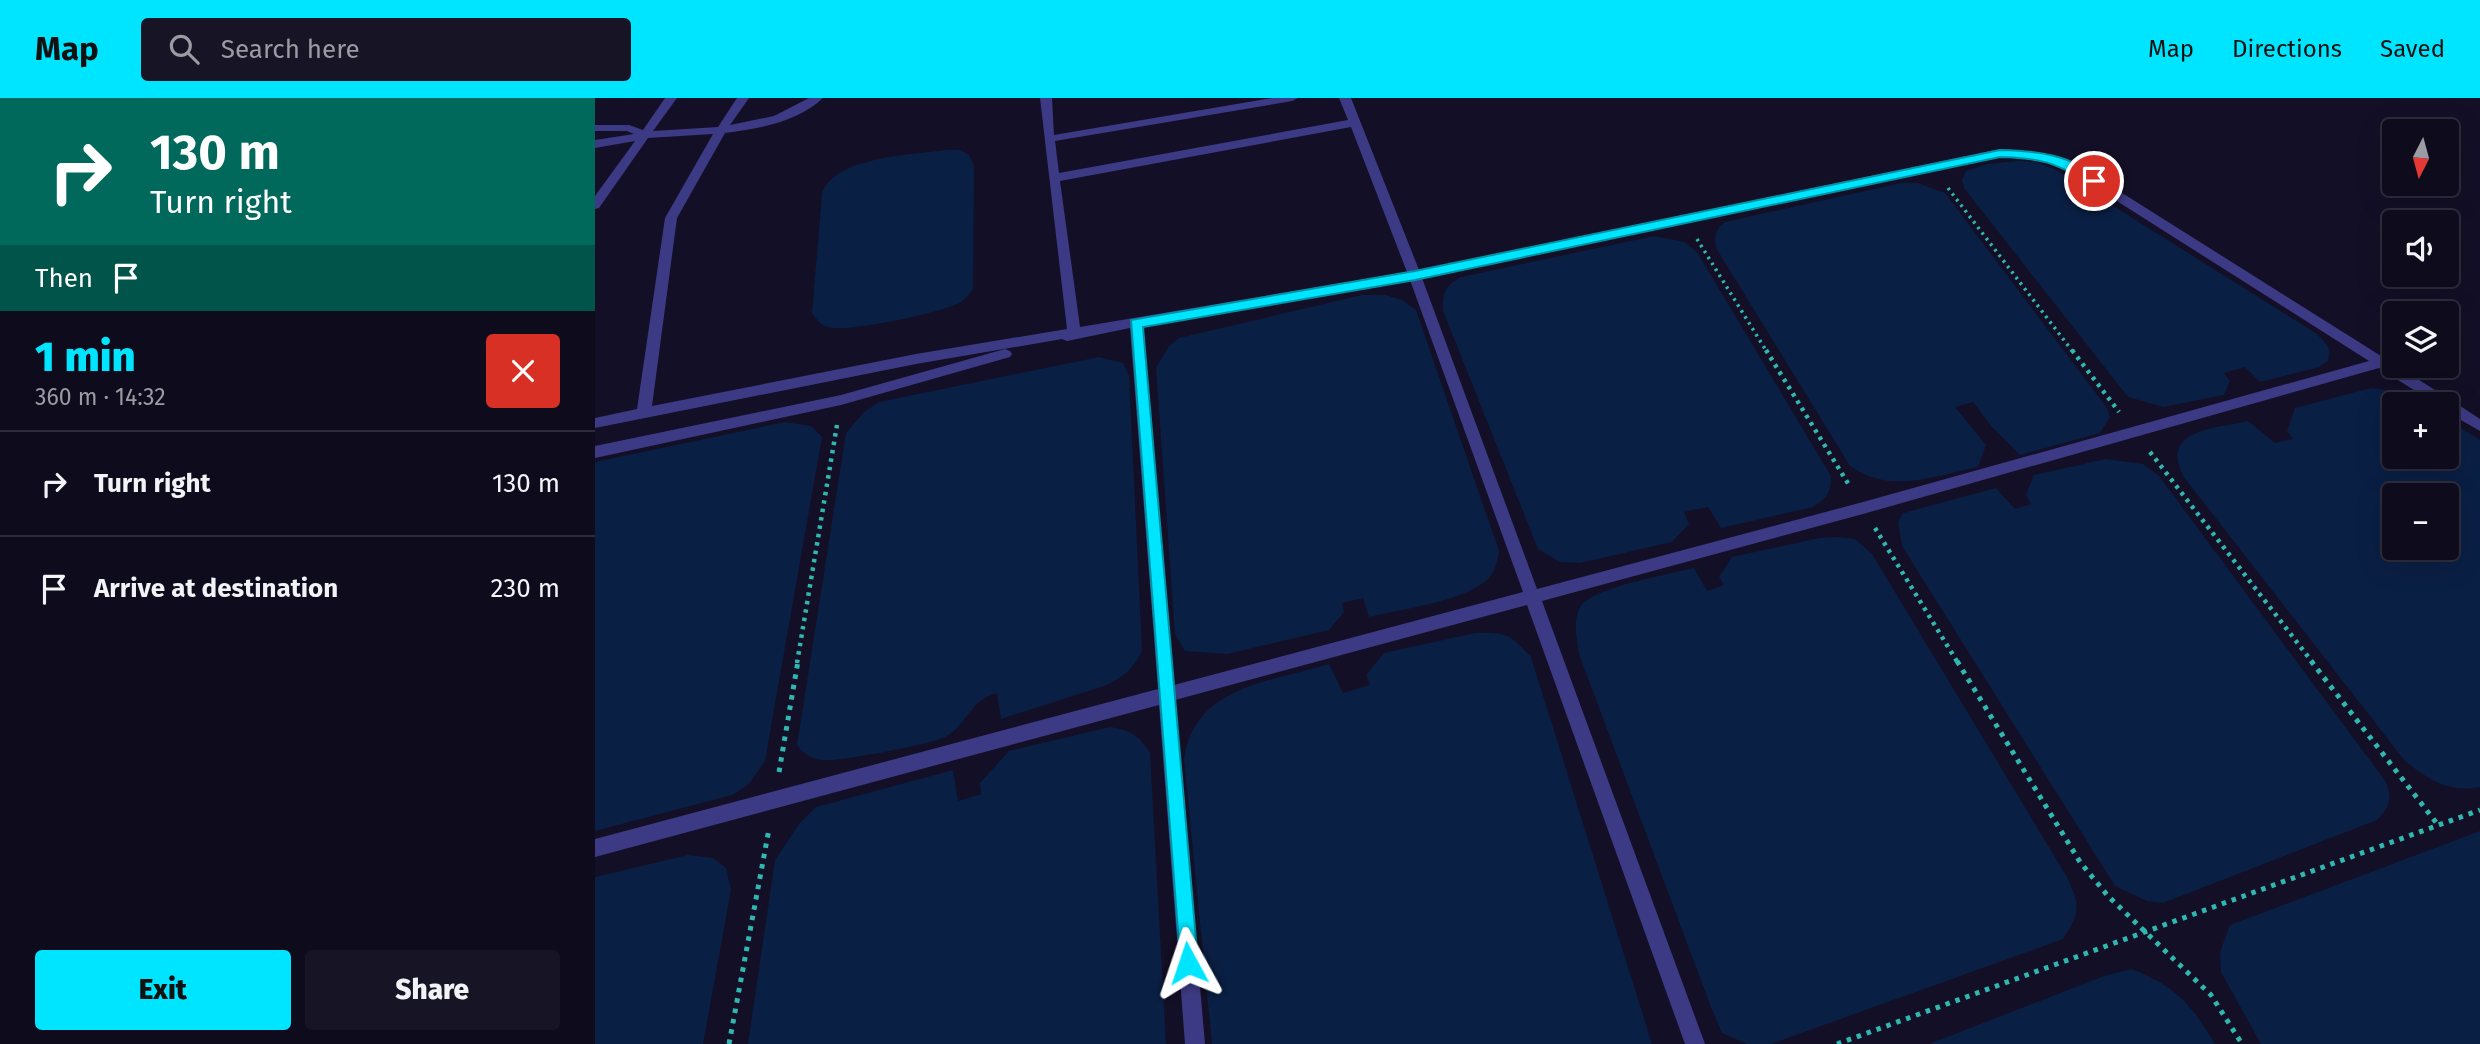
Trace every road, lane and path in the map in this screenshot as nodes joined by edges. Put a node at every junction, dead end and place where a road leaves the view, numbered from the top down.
1 (671, 98) edge
2 (743, 98) edge
3 (817, 98) edge
4 (1047, 98) edge
5 (1292, 98) edge
6 (1345, 98) edge
7 (1353, 123) junction
8 (595, 128) edge
9 (721, 131) junction
10 (645, 135) junction
11 (1049, 139) junction
12 (595, 144) edge
13 (1932, 167) junction
14 (1054, 178) junction
15 (595, 205) edge
16 (1685, 219) junction
17 (1415, 275) junction
18 (1136, 323) junction
19 (1075, 334) junction
20 (2381, 363) junction
21 (2426, 392) edge
22 (841, 400) junction
23 (644, 413) junction
24 (2459, 413) edge
25 (595, 423) edge
26 (2480, 426) edge
27 (2135, 433) junction
28 (595, 452) edge
29 (1863, 508) junction
30 (1531, 595) junction
31 (1166, 692) junction
32 (775, 799) junction
33 (2480, 810) edge
34 (2438, 825) junction
35 (595, 848) edge
36 (2147, 930) junction
37 (729, 1044) edge
38 (1195, 1044) edge
39 (1695, 1044) edge
40 (1837, 1044) edge
41 (2242, 1044) edge

1 - 10 lane
2 - 9 lane
3 - 9 lane
4 - 11 lane
5 - 11 lane
6 - 7 lane
7 - 14 lane
7 - 17 lane
8 - 10 lane
9 - 10 lane
9 - 23 lane
10 - 12 lane
10 - 15 lane
11 - 14 lane
13 - 16 lane
13 - 20 lane
13 - 27 path
14 - 19 lane
16 - 17 lane
16 - 29 path
17 - 18 lane
17 - 30 lane
18 - 19 lane
18 - 31 lane
19 - 22 lane
19 - 23 lane
20 - 21 lane
20 - 27 lane
22 - 28 lane
22 - 32 path
23 - 25 lane
24 - 26 lane
27 - 29 lane
27 - 34 path
29 - 30 lane
29 - 36 path
30 - 31 lane
30 - 39 lane
31 - 32 lane
31 - 38 lane
32 - 35 lane
32 - 37 path
33 - 34 path
34 - 36 path
36 - 40 path
36 - 41 path

